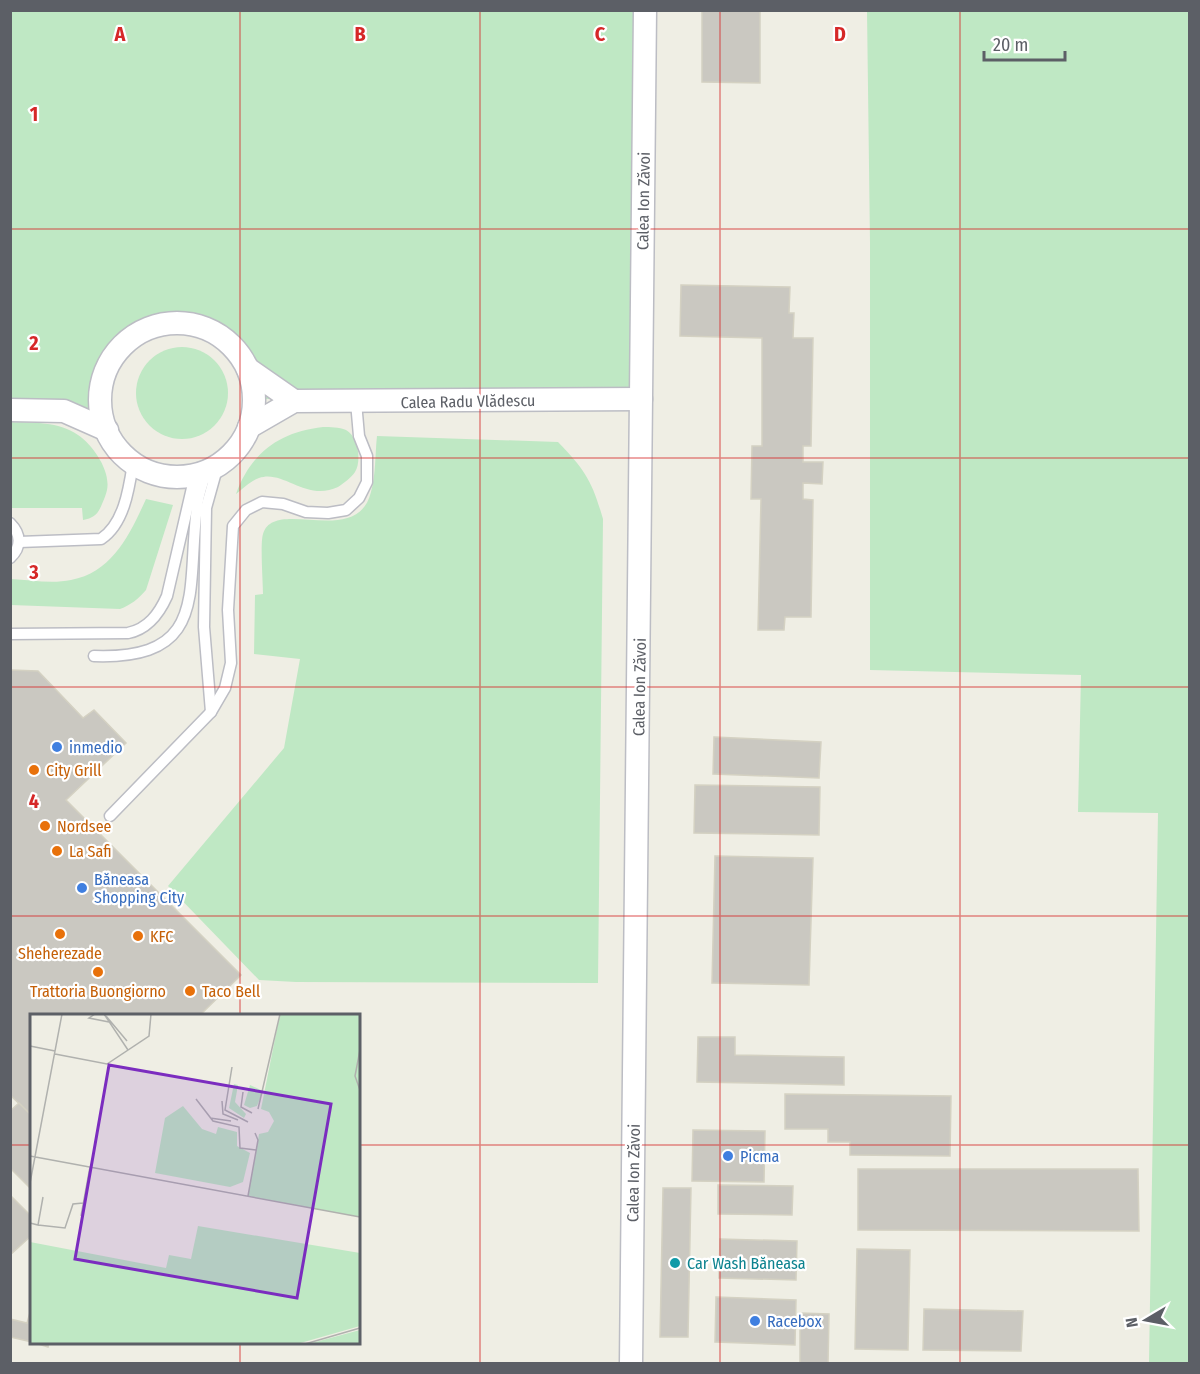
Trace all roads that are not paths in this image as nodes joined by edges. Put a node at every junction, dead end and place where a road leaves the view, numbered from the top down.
1 (645, 10) edge
2 (248, 369) junction
3 (102, 387) junction
4 (641, 399) junction
5 (294, 401) junction
6 (356, 402) junction
7 (10, 410) edge
8 (64, 411) junction
9 (249, 427) junction
10 (107, 430) junction
11 (134, 463) junction
12 (207, 471) junction
13 (10, 523) edge
14 (20, 542) junction
15 (10, 558) edge
16 (10, 634) edge
17 (94, 656) dead end
18 (211, 712) junction
19 (110, 816) dead end
20 (631, 1364) edge

1 - 4 street, Calea Ion Zăvoi
2 - 3 street
2 - 5 street
2 - 9 street
3 - 8 street
3 - 10 street
4 - 6 street, Calea Radu Vlădescu
4 - 20 street, Calea Ion Zăvoi
5 - 6 street, Calea Radu Vlădescu
5 - 9 street
6 - 18 lane
7 - 8 street
8 - 10 street
9 - 12 street
10 - 11 street
11 - 12 street
11 - 14 lane
12 - 16 lane
12 - 17 lane
12 - 18 lane
13 - 14 lane
14 - 15 lane
18 - 19 lane

